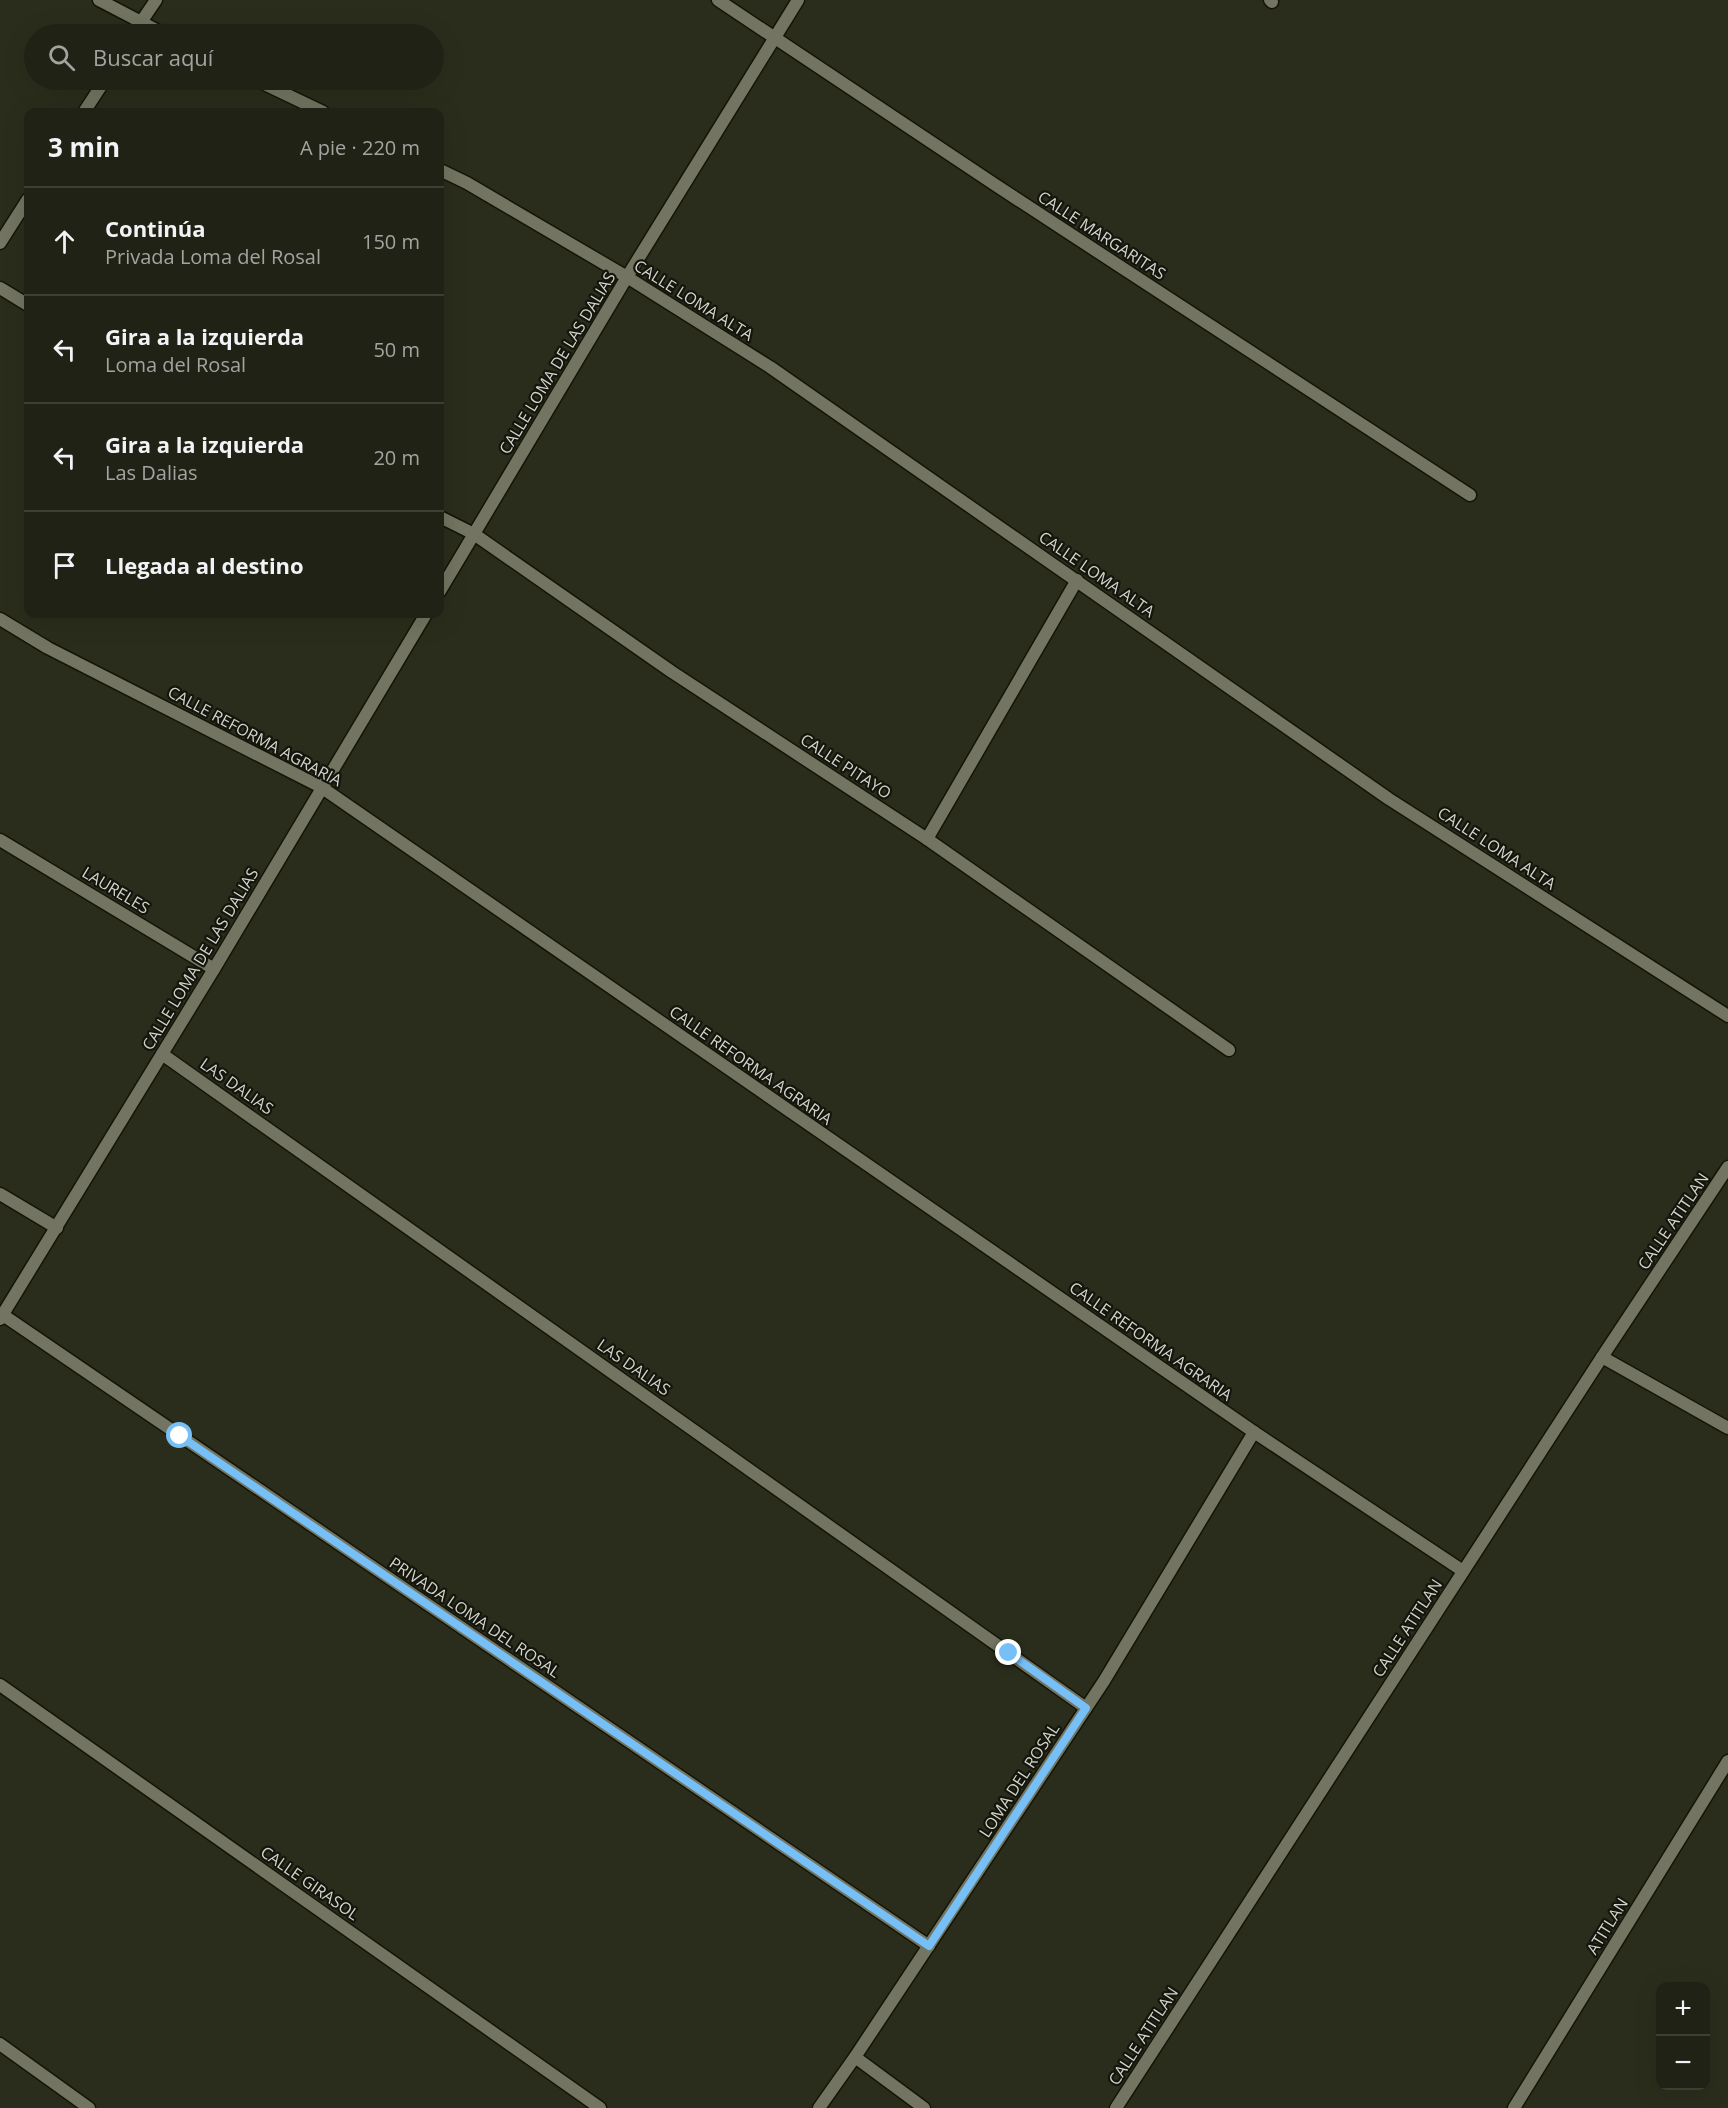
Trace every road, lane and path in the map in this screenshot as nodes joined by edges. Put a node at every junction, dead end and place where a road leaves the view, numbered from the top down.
1 (99, 0) edge
2 (156, 0) edge
3 (718, 0) edge
4 (798, 0) edge
5 (141, 23) joint
6 (776, 38) junction
7 (98, 90) edge
8 (277, 90) edge
9 (87, 108) edge
10 (315, 108) edge
11 (444, 172) edge
12 (24, 205) edge
13 (0, 243) edge
14 (627, 277) junction
15 (0, 288) edge
16 (24, 302) edge
17 (1470, 495) dead end
18 (444, 519) edge
19 (474, 534) junction
20 (1077, 580) junction
21 (444, 584) edge
22 (424, 618) edge
23 (0, 619) edge
24 (321, 787) junction
25 (927, 839) junction
26 (0, 840) edge
27 (214, 969) junction
28 (1728, 1016) edge
29 (1228, 1050) dead end
30 (162, 1054) junction
31 (1728, 1167) edge
32 (0, 1194) edge
33 (57, 1228) junction
34 (1, 1317) edge
35 (1602, 1356) junction
36 (1728, 1428) edge
37 (1254, 1432) junction
38 (1463, 1571) junction
39 (0, 1685) edge
40 (1086, 1708) junction
41 (1728, 1761) edge
42 (929, 1946) junction
43 (0, 2044) edge
44 (855, 2057) junction
45 (89, 2108) edge
46 (600, 2108) edge
47 (819, 2108) edge
48 (924, 2108) edge
49 (1116, 2108) edge
50 (1514, 2108) edge

1 - 5 street
2 - 5 street
3 - 6 street, CALLE MARGARITAS
4 - 6 street, CALLE LOMA DE LAS DALIAS
6 - 14 street, CALLE LOMA DE LAS DALIAS
6 - 17 street, CALLE MARGARITAS
7 - 9 street
8 - 10 street
11 - 14 street, CALLE LOMA ALTA
12 - 13 street
14 - 19 street, CALLE LOMA DE LAS DALIAS
14 - 20 street, CALLE LOMA ALTA
15 - 16 street
18 - 19 street, CALLE PITAYO
19 - 21 street, CALLE LOMA DE LAS DALIAS
19 - 25 street, CALLE PITAYO
20 - 25 street
20 - 28 street, CALLE LOMA ALTA
22 - 24 street, CALLE LOMA DE LAS DALIAS
23 - 24 street, CALLE REFORMA AGRARIA
24 - 27 street, CALLE LOMA DE LAS DALIAS
24 - 37 street, CALLE REFORMA AGRARIA
25 - 29 street, CALLE PITAYO
26 - 27 street, LAURELES
27 - 30 street, CALLE LOMA DE LAS DALIAS
30 - 33 street, CALLE LOMA DE LAS DALIAS
30 - 40 street, LAS DALIAS
31 - 35 street, CALLE ATITLAN
32 - 33 street
33 - 34 street, CALLE LOMA DE LAS DALIAS
34 - 42 street, PRIVADA LOMA DEL ROSAL
35 - 36 street
35 - 38 street, CALLE ATITLAN
37 - 38 street, CALLE REFORMA AGRARIA
37 - 40 street, LOMA DEL ROSAL
38 - 49 street, CALLE ATITLAN
39 - 46 street, CALLE GIRASOL
40 - 42 street, LOMA DEL ROSAL
41 - 50 street, ATITLAN
42 - 44 street, LOMA DEL ROSAL
43 - 45 street
44 - 47 street, LOMA DEL ROSAL
44 - 48 street

